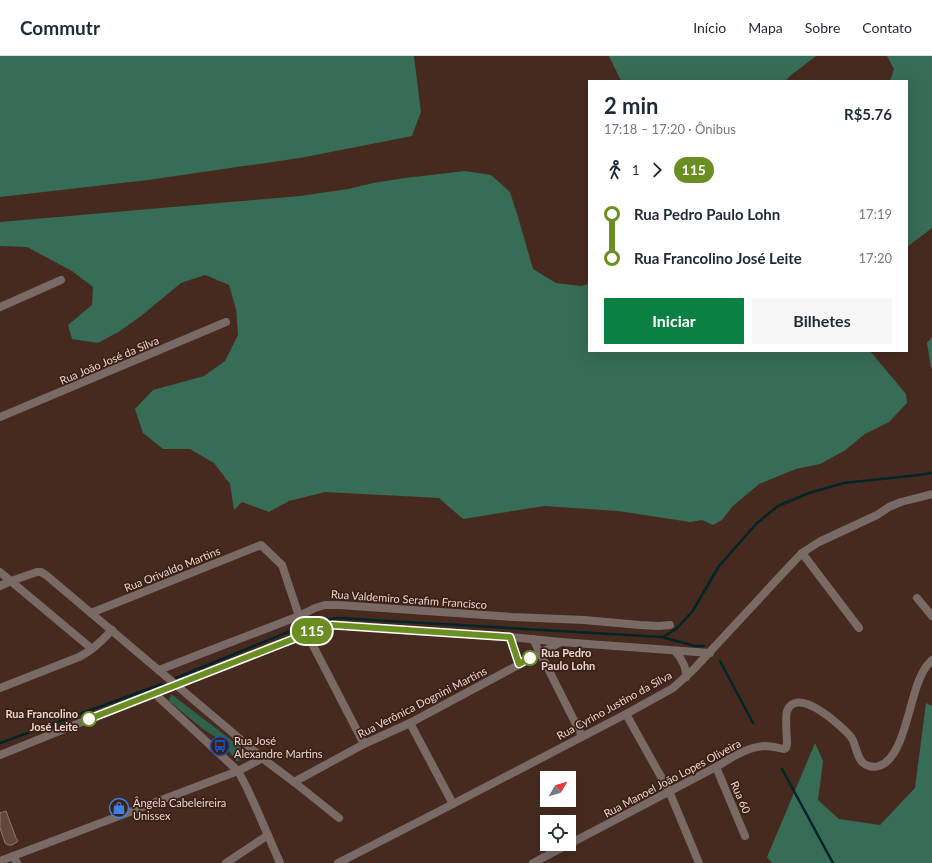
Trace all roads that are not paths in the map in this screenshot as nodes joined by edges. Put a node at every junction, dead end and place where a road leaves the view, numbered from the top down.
1 (61, 280) dead end
2 (0, 307) edge
3 (226, 322) dead end
4 (0, 417) edge
5 (932, 494) edge
6 (802, 553) junction
7 (0, 572) edge
8 (11, 581) junction
9 (0, 586) edge
10 (917, 598) dead end
11 (91, 613) junction
12 (299, 616) junction
13 (932, 616) edge
14 (670, 625) dead end
15 (859, 628) dead end
16 (112, 630) junction
17 (307, 634) junction
18 (510, 637) junction
19 (533, 639) junction
20 (561, 642) junction
21 (92, 649) junction
22 (675, 651) junction
23 (540, 653) junction
24 (710, 653) junction
25 (932, 660) edge
26 (519, 664) junction
27 (159, 670) junction
28 (686, 677) junction
29 (176, 684) junction
30 (0, 688) edge
31 (154, 693) junction
32 (626, 714) junction
33 (410, 722) junction
34 (582, 736) junction
35 (364, 744) junction
36 (0, 755) edge
37 (263, 758) junction
38 (716, 767) junction
39 (238, 770) junction
40 (294, 782) junction
41 (669, 791) junction
42 (453, 804) junction
43 (339, 818) dead end
44 (268, 835) junction
45 (745, 836) dead end
46 (0, 860) edge
47 (15, 860) edge
48 (226, 863) edge
49 (280, 863) edge
50 (338, 863) edge
51 (533, 863) edge
52 (699, 863) edge

1 - 2 street
3 - 4 street, Rua João José da Silva
5 - 6 street, Rua Cyrino Justino da Silva
6 - 15 street
6 - 24 street, Rua Cyrino Justino da Silva
7 - 8 street
8 - 9 street
8 - 11 street
8 - 21 street
10 - 13 street
11 - 12 street, Rua Orivaldo Martins
11 - 16 street
12 - 14 street, Rua Valdemiro Serafim Francisco
12 - 27 street, Rua Valdemiro Serafim Francisco
16 - 21 street
16 - 27 street
17 - 18 street
17 - 29 street
17 - 35 street
18 - 19 street
18 - 26 street
19 - 20 street
19 - 23 street
20 - 22 street
20 - 23 street, Rua Verônica Dognini Martins
21 - 30 street
22 - 24 street
22 - 28 street
23 - 26 street, Rua Verônica Dognini Martins
23 - 34 street
24 - 28 street, Rua Cyrino Justino da Silva
25 - 38 street, Rua Manoel João Lopes Oliveira
26 - 33 street, Rua Verônica Dognini Martins
27 - 29 street
28 - 32 street, Rua Cyrino Justino da Silva
29 - 31 street
29 - 37 street
31 - 36 street
31 - 39 street
32 - 34 street, Rua Cyrino Justino da Silva
32 - 41 street
33 - 35 street, Rua Verônica Dognini Martins
33 - 42 street
34 - 42 street, Rua Cyrino Justino da Silva
35 - 40 street, Rua Verônica Dognini Martins
37 - 39 street
37 - 40 street
38 - 41 street, Rua Manoel João Lopes Oliveira
38 - 45 street, Rua 60
39 - 44 street
39 - 47 street
40 - 43 street
41 - 51 street, Rua Manoel João Lopes Oliveira
41 - 52 street
42 - 50 street, Rua Cyrino Justino da Silva
44 - 48 street
44 - 49 street
46 - 47 street

